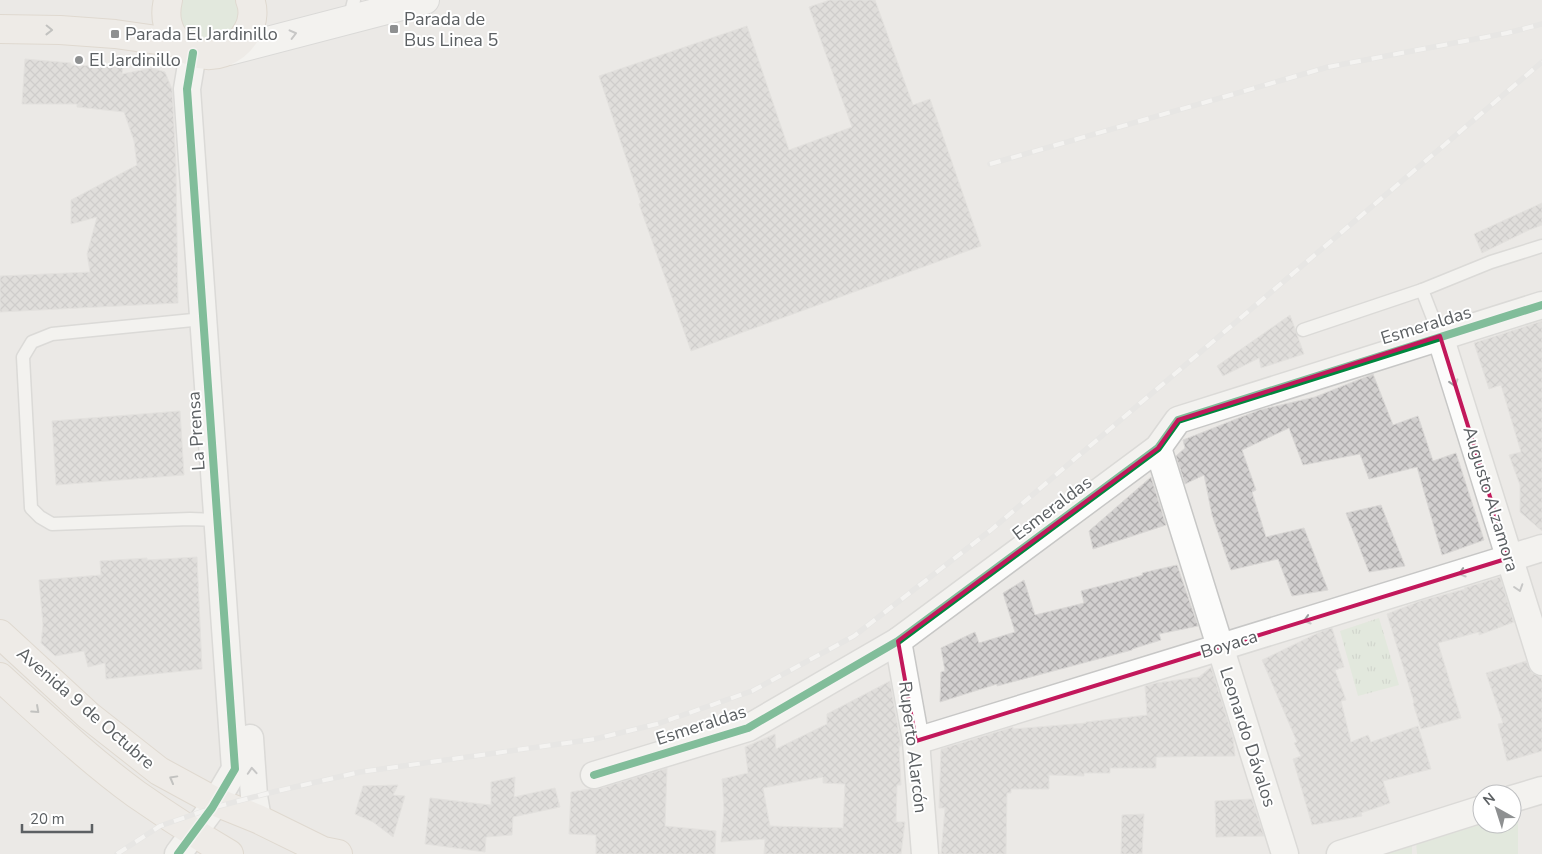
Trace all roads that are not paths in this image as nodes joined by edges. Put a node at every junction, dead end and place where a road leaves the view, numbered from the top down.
1 (168, 0) edge
2 (250, 0) edge
3 (425, 0) edge
4 (351, 10) edge
5 (0, 29) edge
6 (203, 51) junction
7 (1542, 246) edge
8 (1422, 290) junction
9 (1542, 305) edge
10 (203, 319) junction
11 (1303, 330) dead end
12 (1440, 336) junction
13 (1158, 448) junction
14 (217, 520) junction
15 (1542, 548) edge
16 (1509, 558) junction
17 (0, 634) edge
18 (898, 641) junction
19 (1220, 647) junction
20 (1542, 662) edge
21 (0, 677) edge
22 (916, 740) junction
23 (594, 775) dead end
24 (1542, 790) edge
25 (1522, 796) edge
26 (216, 802) junction
27 (1472, 812) edge
28 (258, 819) junction
29 (185, 843) edge
30 (229, 854) edge
31 (338, 854) edge
32 (925, 854) edge
33 (1286, 854) edge
34 (1340, 854) edge

1 - 6 main road
2 - 6 main road
3 - 4 street
6 -> 4 street
5 -> 6 main road
6 - 10 street, La Prensa
28 -> 6 street, La Prensa
7 - 8 lane
8 - 11 lane
8 - 12 lane
9 - 12 street, Esmeraldas
10 - 14 street, La Prensa
10 - 14 lane
12 - 13 street, Esmeraldas
12 -> 16 street, Augusto Alzamora
13 - 18 street, Esmeraldas
13 - 19 street, Leonardo Dávalos
14 - 26 street, La Prensa
15 - 16 street, Boyaca
16 -> 19 street, Boyaca
16 -> 20 street, Augusto Alzamora
26 -> 17 main road, Avenida 9 de Octubre
18 - 22 street, Ruperto Alarcón
18 - 23 street, Esmeraldas
19 - 22 street, Boyaca
19 - 33 street, Leonardo Dávalos
21 -> 29 main road, Avenida 9 de Octubre
22 - 32 street, Ruperto Alarcón
24 - 25 street
26 - 28 main road, Avenida 9 de Octubre
26 - 29 street, La Prensa
27 - 34 street
28 - 31 main road, Avenida 9 de Octubre
29 - 30 main road, Avenida 9 de Octubre

